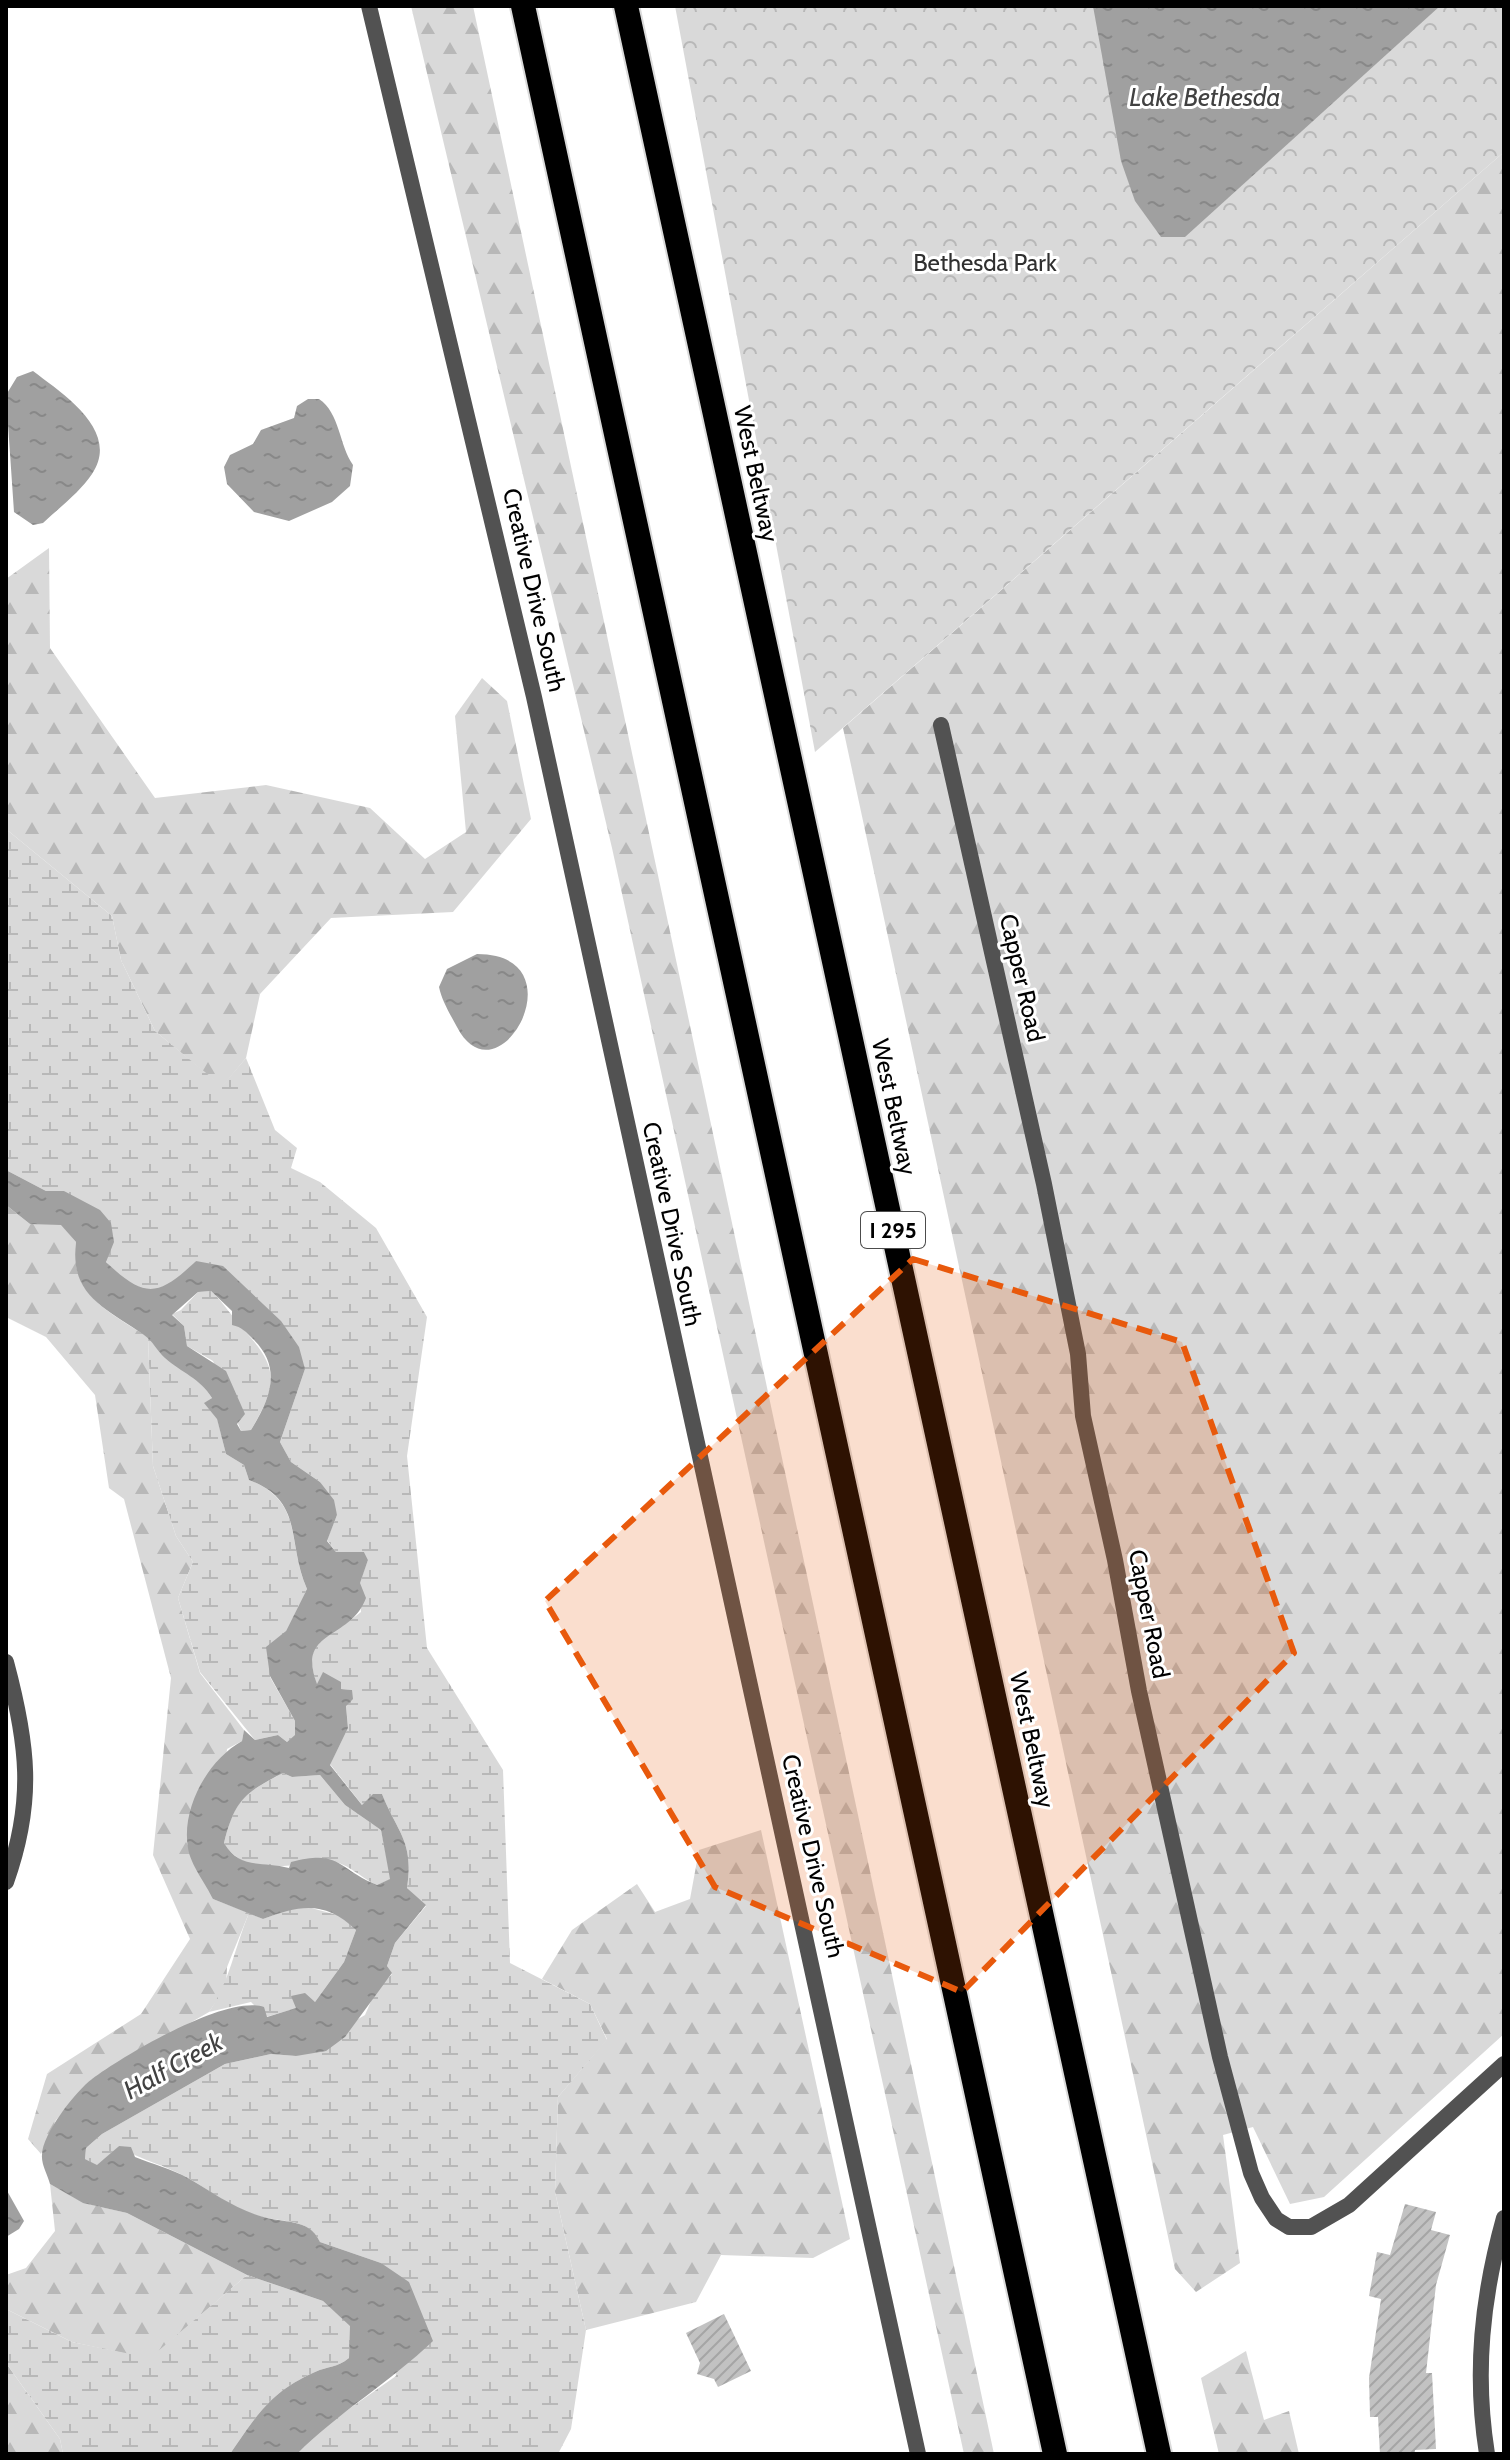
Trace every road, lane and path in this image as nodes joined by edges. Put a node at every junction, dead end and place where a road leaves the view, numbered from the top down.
1 (369, 6) edge
2 (523, 6) edge
3 (626, 6) edge
4 (941, 725) dead end
5 (6, 1662) edge
6 (6, 1882) edge
7 (1504, 2064) edge
8 (1504, 2218) edge
9 (918, 2454) edge
10 (1055, 2454) edge
11 (1159, 2454) edge
12 (1487, 2454) edge

1 - 9 street, Creative Drive South
2 - 10 highway
3 - 11 highway, West Beltway / I 295
4 - 7 street, Capper Road
5 - 6 street
8 - 12 street

